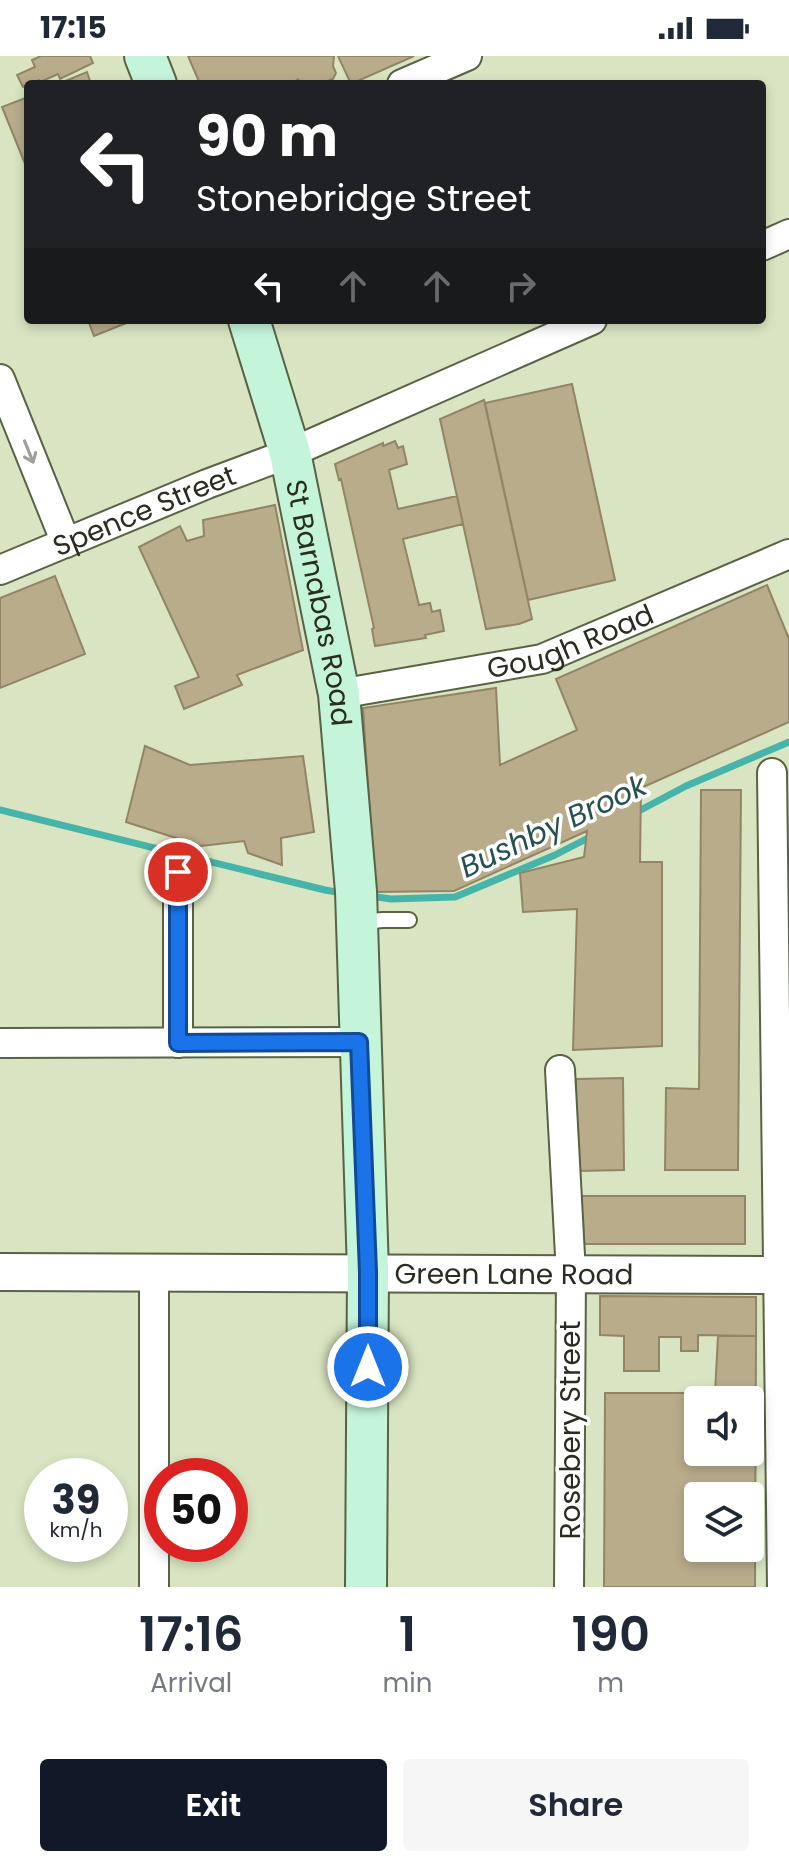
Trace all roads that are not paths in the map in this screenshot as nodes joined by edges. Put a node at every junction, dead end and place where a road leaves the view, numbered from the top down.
1 (145, 56) edge
2 (467, 56) edge
3 (154, 80) edge
4 (411, 80) edge
5 (789, 234) edge
6 (766, 244) edge
7 (250, 324) edge
8 (583, 324) edge
9 (0, 379) edge
10 (290, 453) junction
11 (66, 543) junction
12 (789, 554) edge
13 (0, 570) edge
14 (339, 694) junction
15 (772, 773) dead end
16 (178, 872) dead end
17 (356, 907) junction
18 (409, 920) dead end
19 (359, 1042) junction
20 (0, 1043) edge
21 (178, 1043) junction
22 (560, 1070) dead end
23 (154, 1271) junction
24 (0, 1272) edge
25 (368, 1272) junction
26 (571, 1274) junction
27 (784, 1275) edge
28 (786, 1550) edge
29 (154, 1587) edge
30 (366, 1587) edge
31 (569, 1587) edge
32 (782, 1587) edge

1 - 3 main road
2 - 4 street
5 - 6 street
7 - 10 main road, St Barnabas Road
8 - 10 street, Spence Street
9 -> 11 street
10 - 11 street, Spence Street
10 - 14 main road, St Barnabas Road
11 - 13 street, Spence Street
12 - 14 street, Gough Road
14 - 17 main road, St Barnabas Road
15 - 27 street
16 - 21 street
17 - 18 lane
17 - 19 main road, St Barnabas Road
19 - 21 street
19 - 25 main road, St Barnabas Road
20 - 21 street
22 - 26 street, Rosebery Street
23 - 24 street, Green Lane Road
23 - 25 street, Green Lane Road
23 - 29 street
25 - 26 street, Green Lane Road
25 - 30 main road, St Barnabas Road
26 - 27 street, Green Lane Road
26 - 31 street, Rosebery Street
27 - 28 street
28 - 32 street

